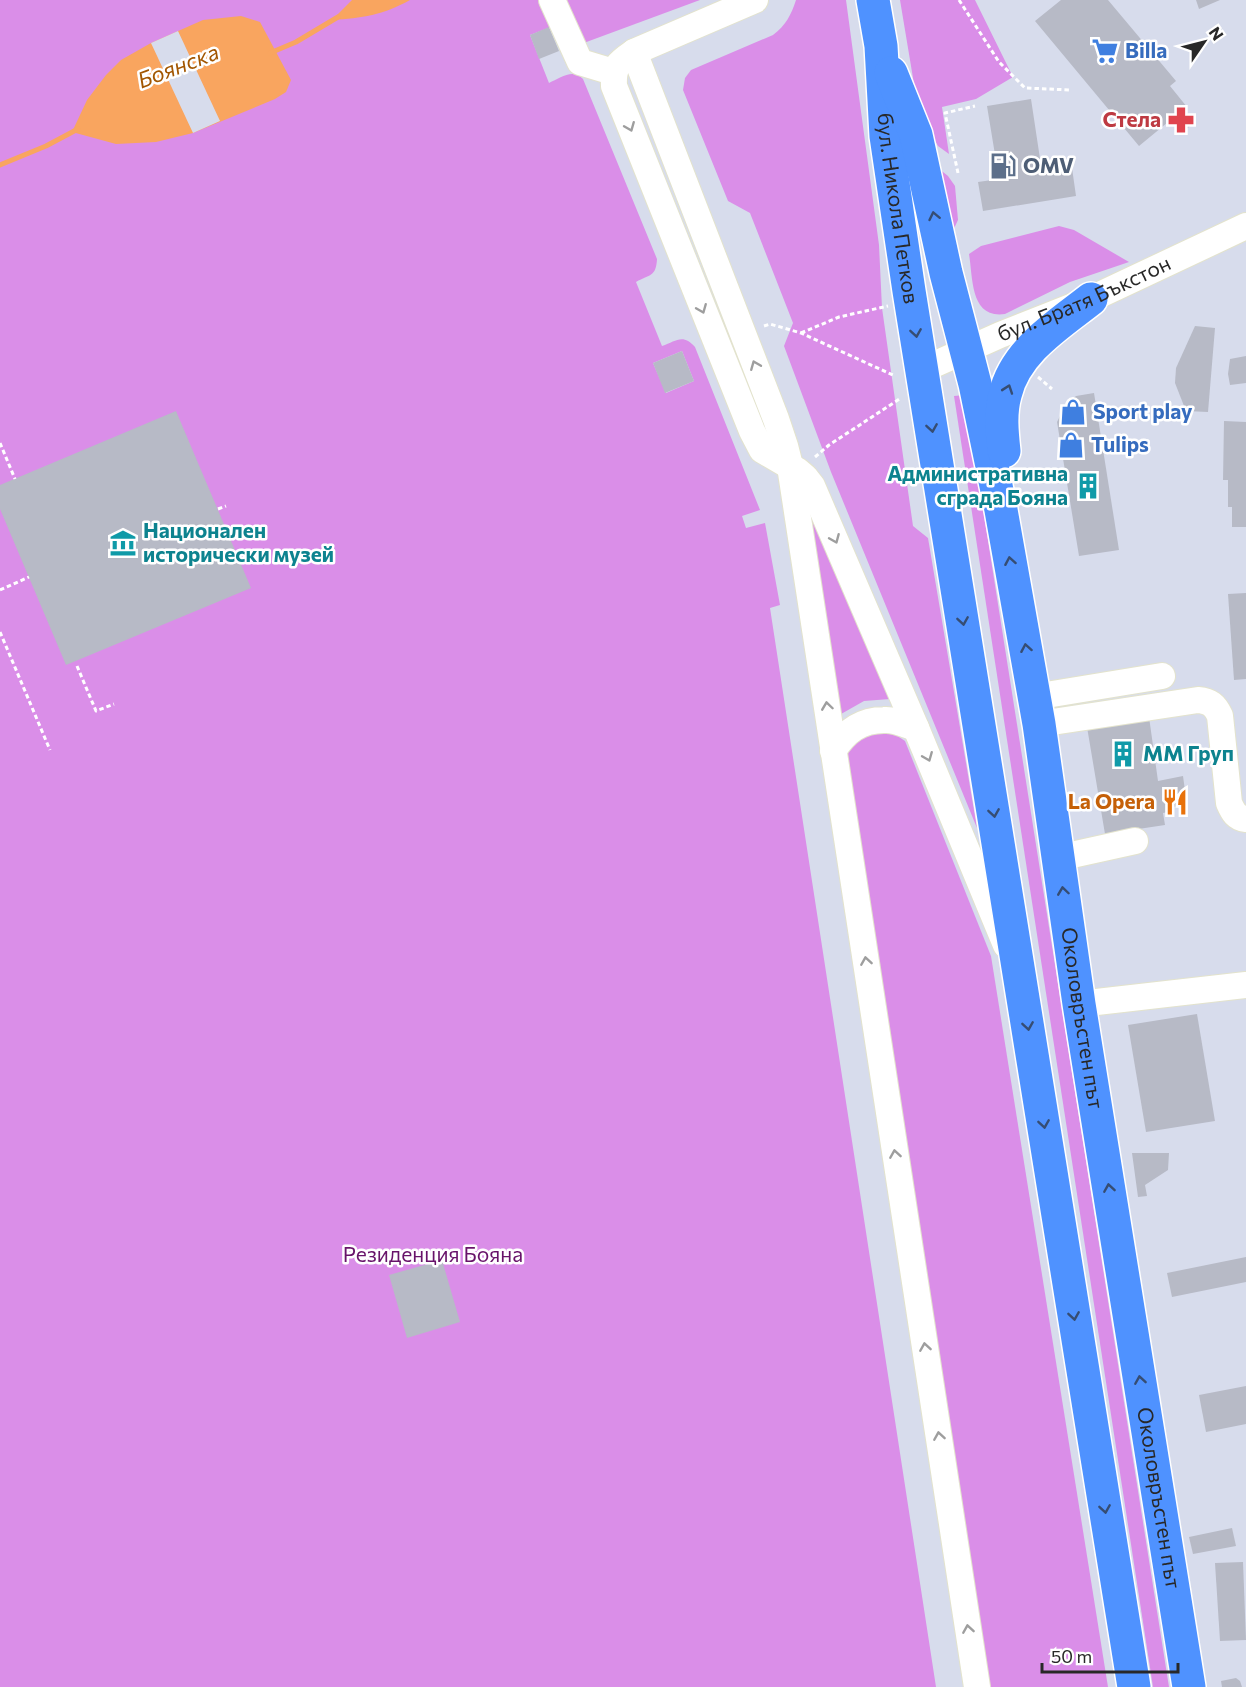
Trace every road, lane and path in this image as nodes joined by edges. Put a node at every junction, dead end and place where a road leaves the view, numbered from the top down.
1 (552, 0) edge
2 (755, 0) edge
3 (873, 0) edge
4 (959, 0) edge
5 (881, 46) junction
6 (634, 52) junction
7 (613, 72) junction
8 (1071, 90) dead end
9 (975, 106) dead end
10 (958, 173) dead end
11 (692, 203) junction
12 (665, 214) junction
13 (1246, 226) edge
14 (1091, 299) junction
15 (885, 307) dead end
16 (801, 333) junction
17 (743, 334) junction
18 (967, 350) junction
19 (908, 373) junction
20 (903, 398) dead end
21 (0, 443) edge
22 (794, 468) junction
23 (15, 479) dead end
24 (226, 506) dead end
25 (218, 509) dead end
26 (1001, 510) junction
27 (29, 577) dead end
28 (0, 590) edge
29 (0, 632) edge
30 (77, 666) dead end
31 (1162, 676) dead end
32 (114, 704) dead end
33 (1037, 711) junction
34 (916, 728) junction
35 (50, 750) dead end
36 (833, 751) junction
37 (1246, 819) edge
38 (1135, 841) dead end
39 (1058, 858) junction
40 (1021, 981) junction
41 (1246, 985) edge
42 (1079, 1004) junction
43 (977, 1687) edge
44 (1134, 1687) edge
45 (1189, 1687) edge

1 - 7 street
2 - 6 street
3 - 5 highway, бул. Никола Петков
4 - 8 path
18 -> 5 highway, бул. Никола Петков
5 -> 19 highway, бул. Никола Петков
6 - 7 street
6 - 11 street
7 -> 12 street
9 - 10 path
11 - 12 street
11 - 17 street
12 -> 22 street
13 - 14 street, бул. Братя Бъкстон
14 - 18 street, бул. Братя Бъкстон
26 -> 14 highway
15 - 16 path
16 - 17 path
16 - 19 path
22 -> 17 street
18 - 19 street, бул. Братя Бъкстон
18 - 26 highway, Околовръстен път
19 -> 40 highway
20 - 22 path
21 - 23 path
22 -> 34 street
36 -> 22 street
24 - 25 path
33 -> 26 highway, Околовръстен път
27 - 28 path
29 - 35 path
30 - 32 path
31 - 33 street
33 - 37 street
33 - 39 highway, Околовръстен път
34 - 36 street
34 -> 40 street
43 -> 36 street
38 - 39 street
42 -> 39 highway, Околовръстен път
40 -> 44 highway
41 - 42 street
45 -> 42 highway, Околовръстен път

